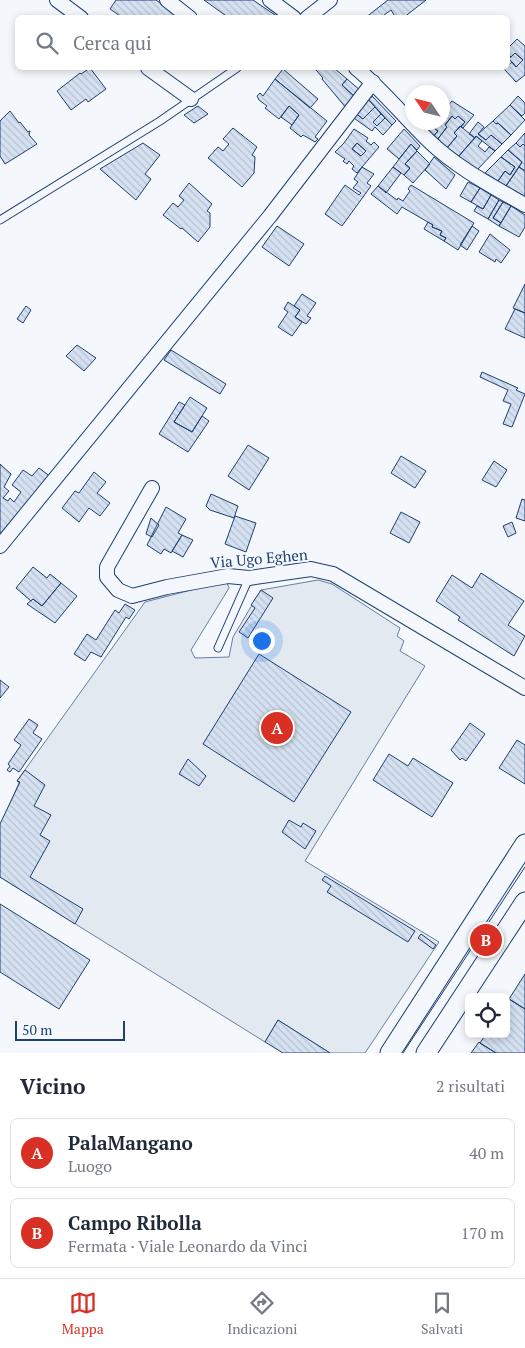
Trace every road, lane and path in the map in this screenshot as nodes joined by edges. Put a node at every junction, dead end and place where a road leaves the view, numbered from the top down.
1 (57, 0) edge
2 (167, 0) edge
3 (270, 0) edge
4 (330, 0) edge
5 (77, 15) edge
6 (186, 15) edge
7 (290, 15) edge
8 (311, 15) edge
9 (151, 70) edge
10 (234, 70) edge
11 (358, 70) edge
12 (373, 82) junction
13 (191, 99) junction
14 (525, 205) edge
15 (0, 220) edge
16 (152, 488) dead end
17 (0, 546) edge
18 (249, 578) junction
19 (218, 648) dead end
20 (524, 687) edge
21 (525, 844) edge
22 (525, 902) edge
23 (390, 1053) edge
24 (426, 1053) edge

1 - 5 street
2 - 6 street
3 - 7 street
4 - 8 street
9 - 13 street
10 - 13 lane
11 - 12 street
12 - 14 street
12 - 17 street
13 - 15 lane
16 - 18 street, Via Ugo Eghen
18 - 19 lane
18 - 20 street, Via Ugo Eghen
21 - 23 street
22 - 24 street

